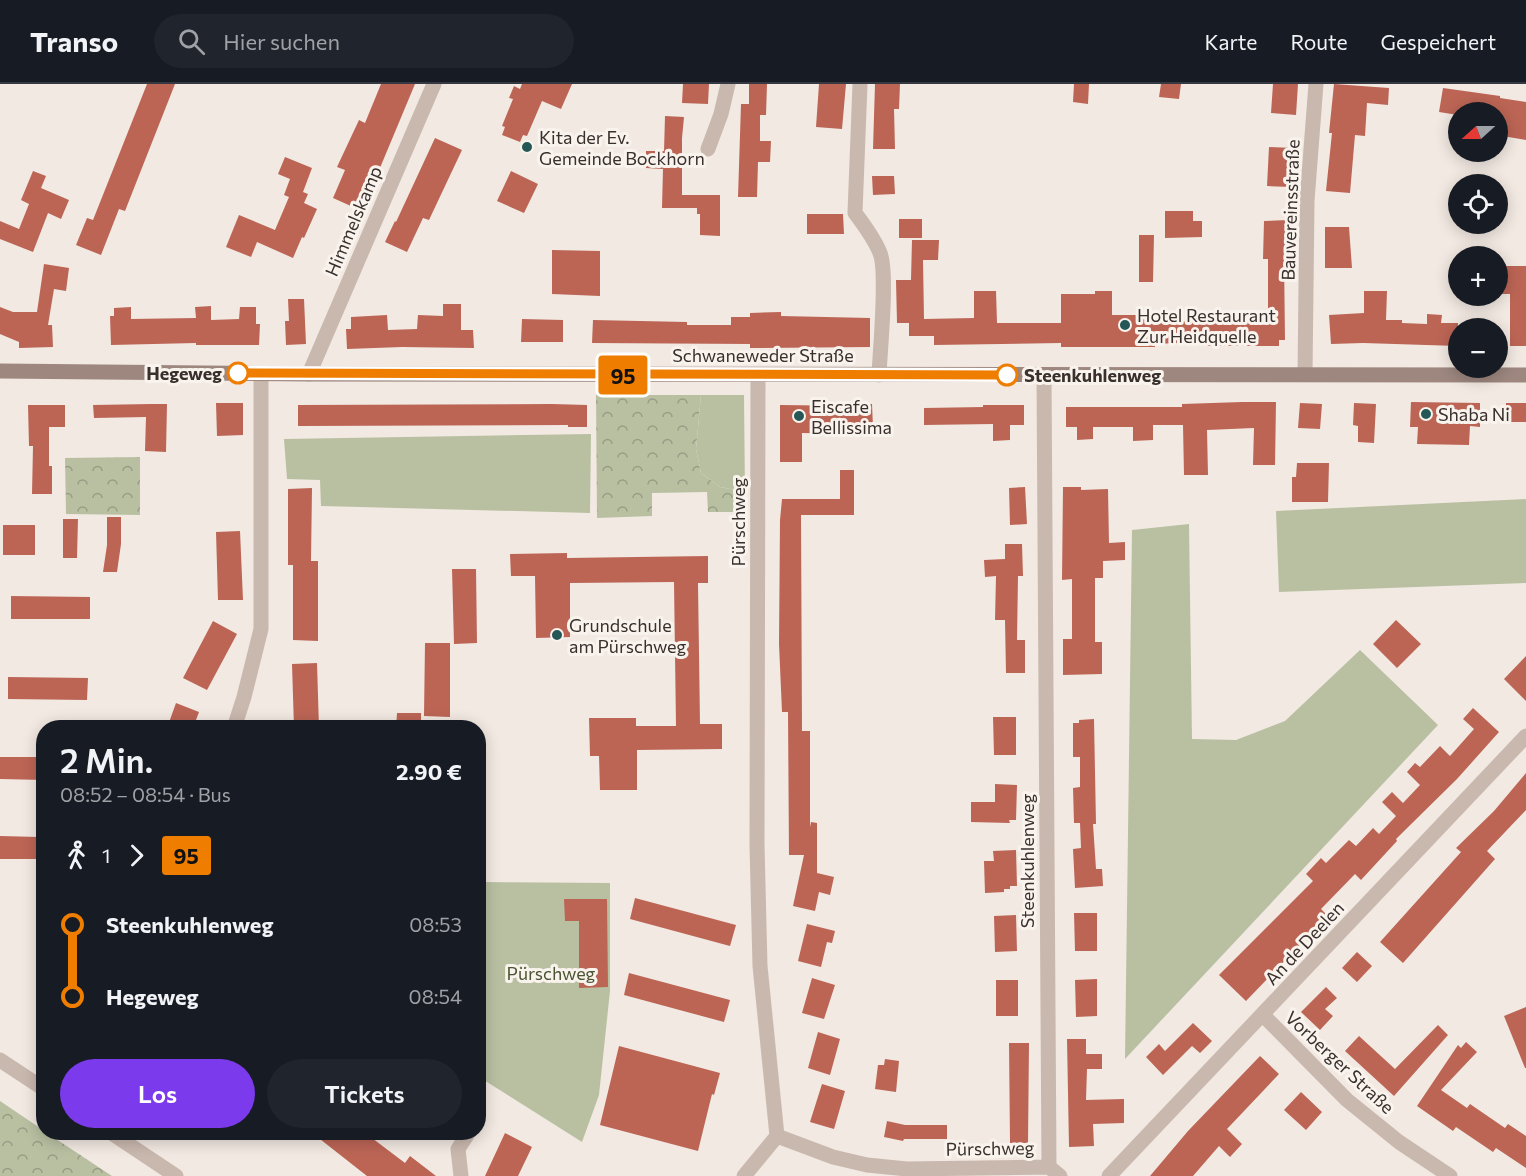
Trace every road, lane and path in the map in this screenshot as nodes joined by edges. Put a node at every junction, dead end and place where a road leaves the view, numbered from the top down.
1 (434, 84) edge
2 (728, 84) edge
3 (860, 84) edge
4 (1316, 84) edge
5 (708, 149) dead end
6 (0, 371) edge
7 (261, 374) junction
8 (309, 374) junction
9 (1305, 374) junction
10 (758, 375) junction
11 (879, 375) junction
12 (1044, 375) junction
13 (1526, 375) edge
14 (237, 720) edge
15 (1526, 736) edge
16 (1263, 1015) junction
17 (0, 1060) edge
18 (36, 1084) edge
19 (777, 1136) junction
20 (122, 1140) edge
21 (464, 1140) edge
22 (1055, 1172) edge
23 (176, 1176) edge
24 (461, 1176) edge
25 (744, 1176) edge
26 (1109, 1176) edge
27 (1450, 1176) edge

1 - 8 street, Himmelskamp
2 - 5 street
3 - 11 street
4 - 9 street, Bauvereinsstraße
6 - 7 main road, Schwaneweder Straße
7 - 8 main road, Schwaneweder Straße
7 - 14 street
8 - 10 main road, Schwaneweder Straße
9 - 12 main road, Schwaneweder Straße
9 - 13 main road, Schwaneweder Straße
10 - 11 main road, Schwaneweder Straße
10 - 19 street, Pürschweg
11 - 12 main road, Schwaneweder Straße
12 - 22 street, Steenkuhlenweg
15 - 16 street, An de Deelen
16 - 26 street, An de Deelen
16 - 27 street, Vorberger Straße
17 - 18 street
19 - 22 street, Pürschweg
19 - 25 street
20 - 23 street
21 - 24 street

